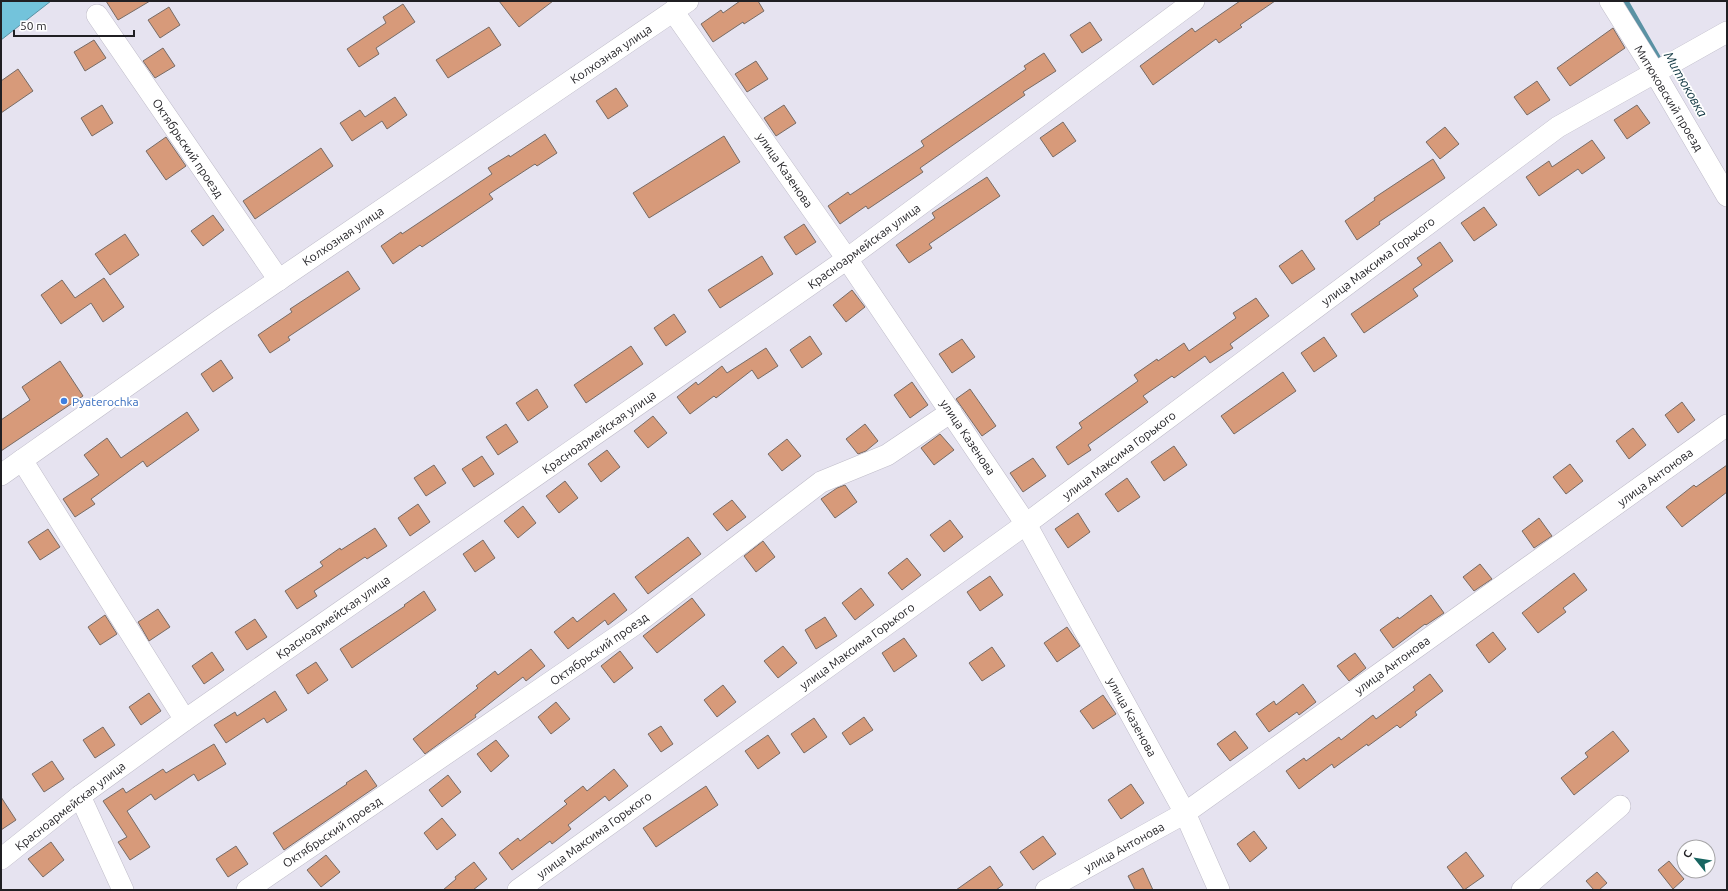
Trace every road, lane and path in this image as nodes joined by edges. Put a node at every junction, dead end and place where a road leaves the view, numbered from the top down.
1 (1194, 1) edge
2 (1610, 1) edge
3 (680, 6) edge
4 (98, 16) dead end
5 (1727, 32) edge
6 (1661, 69) junction
7 (1727, 196) edge
8 (847, 259) junction
9 (279, 280) junction
10 (951, 412) junction
11 (1727, 425) edge
12 (22, 460) junction
13 (1, 476) edge
14 (1026, 524) junction
15 (185, 720) junction
16 (80, 796) junction
17 (1620, 806) dead end
18 (1185, 813) junction
19 (1, 859) edge
20 (123, 890) edge
21 (247, 890) edge
22 (518, 890) edge
23 (1046, 890) edge
24 (1219, 890) edge
25 (1522, 890) edge

1 - 8 street, Красноармейская улица
2 - 6 street, Митюковский проезд
3 - 8 street, улица Казенова
3 - 9 street, Колхозная улица
4 - 9 street, Октябрьский проезд
5 - 6 street, улица Максима Горького
6 - 7 street, Митюковский проезд
6 - 14 street, улица Максима Горького
8 - 10 street, улица Казенова
8 - 15 street, Красноармейская улица
9 - 12 street, Колхозная улица
10 - 14 street, улица Казенова
10 - 21 street, Октябрьский проезд
11 - 18 street, улица Антонова
12 - 13 street, Колхозная улица
12 - 15 street
14 - 18 street, улица Казенова
14 - 22 street, улица Максима Горького
15 - 16 street, Красноармейская улица
16 - 19 street, Красноармейская улица
16 - 20 street
17 - 25 street
18 - 23 street, улица Антонова
18 - 24 street, улица Казенова

